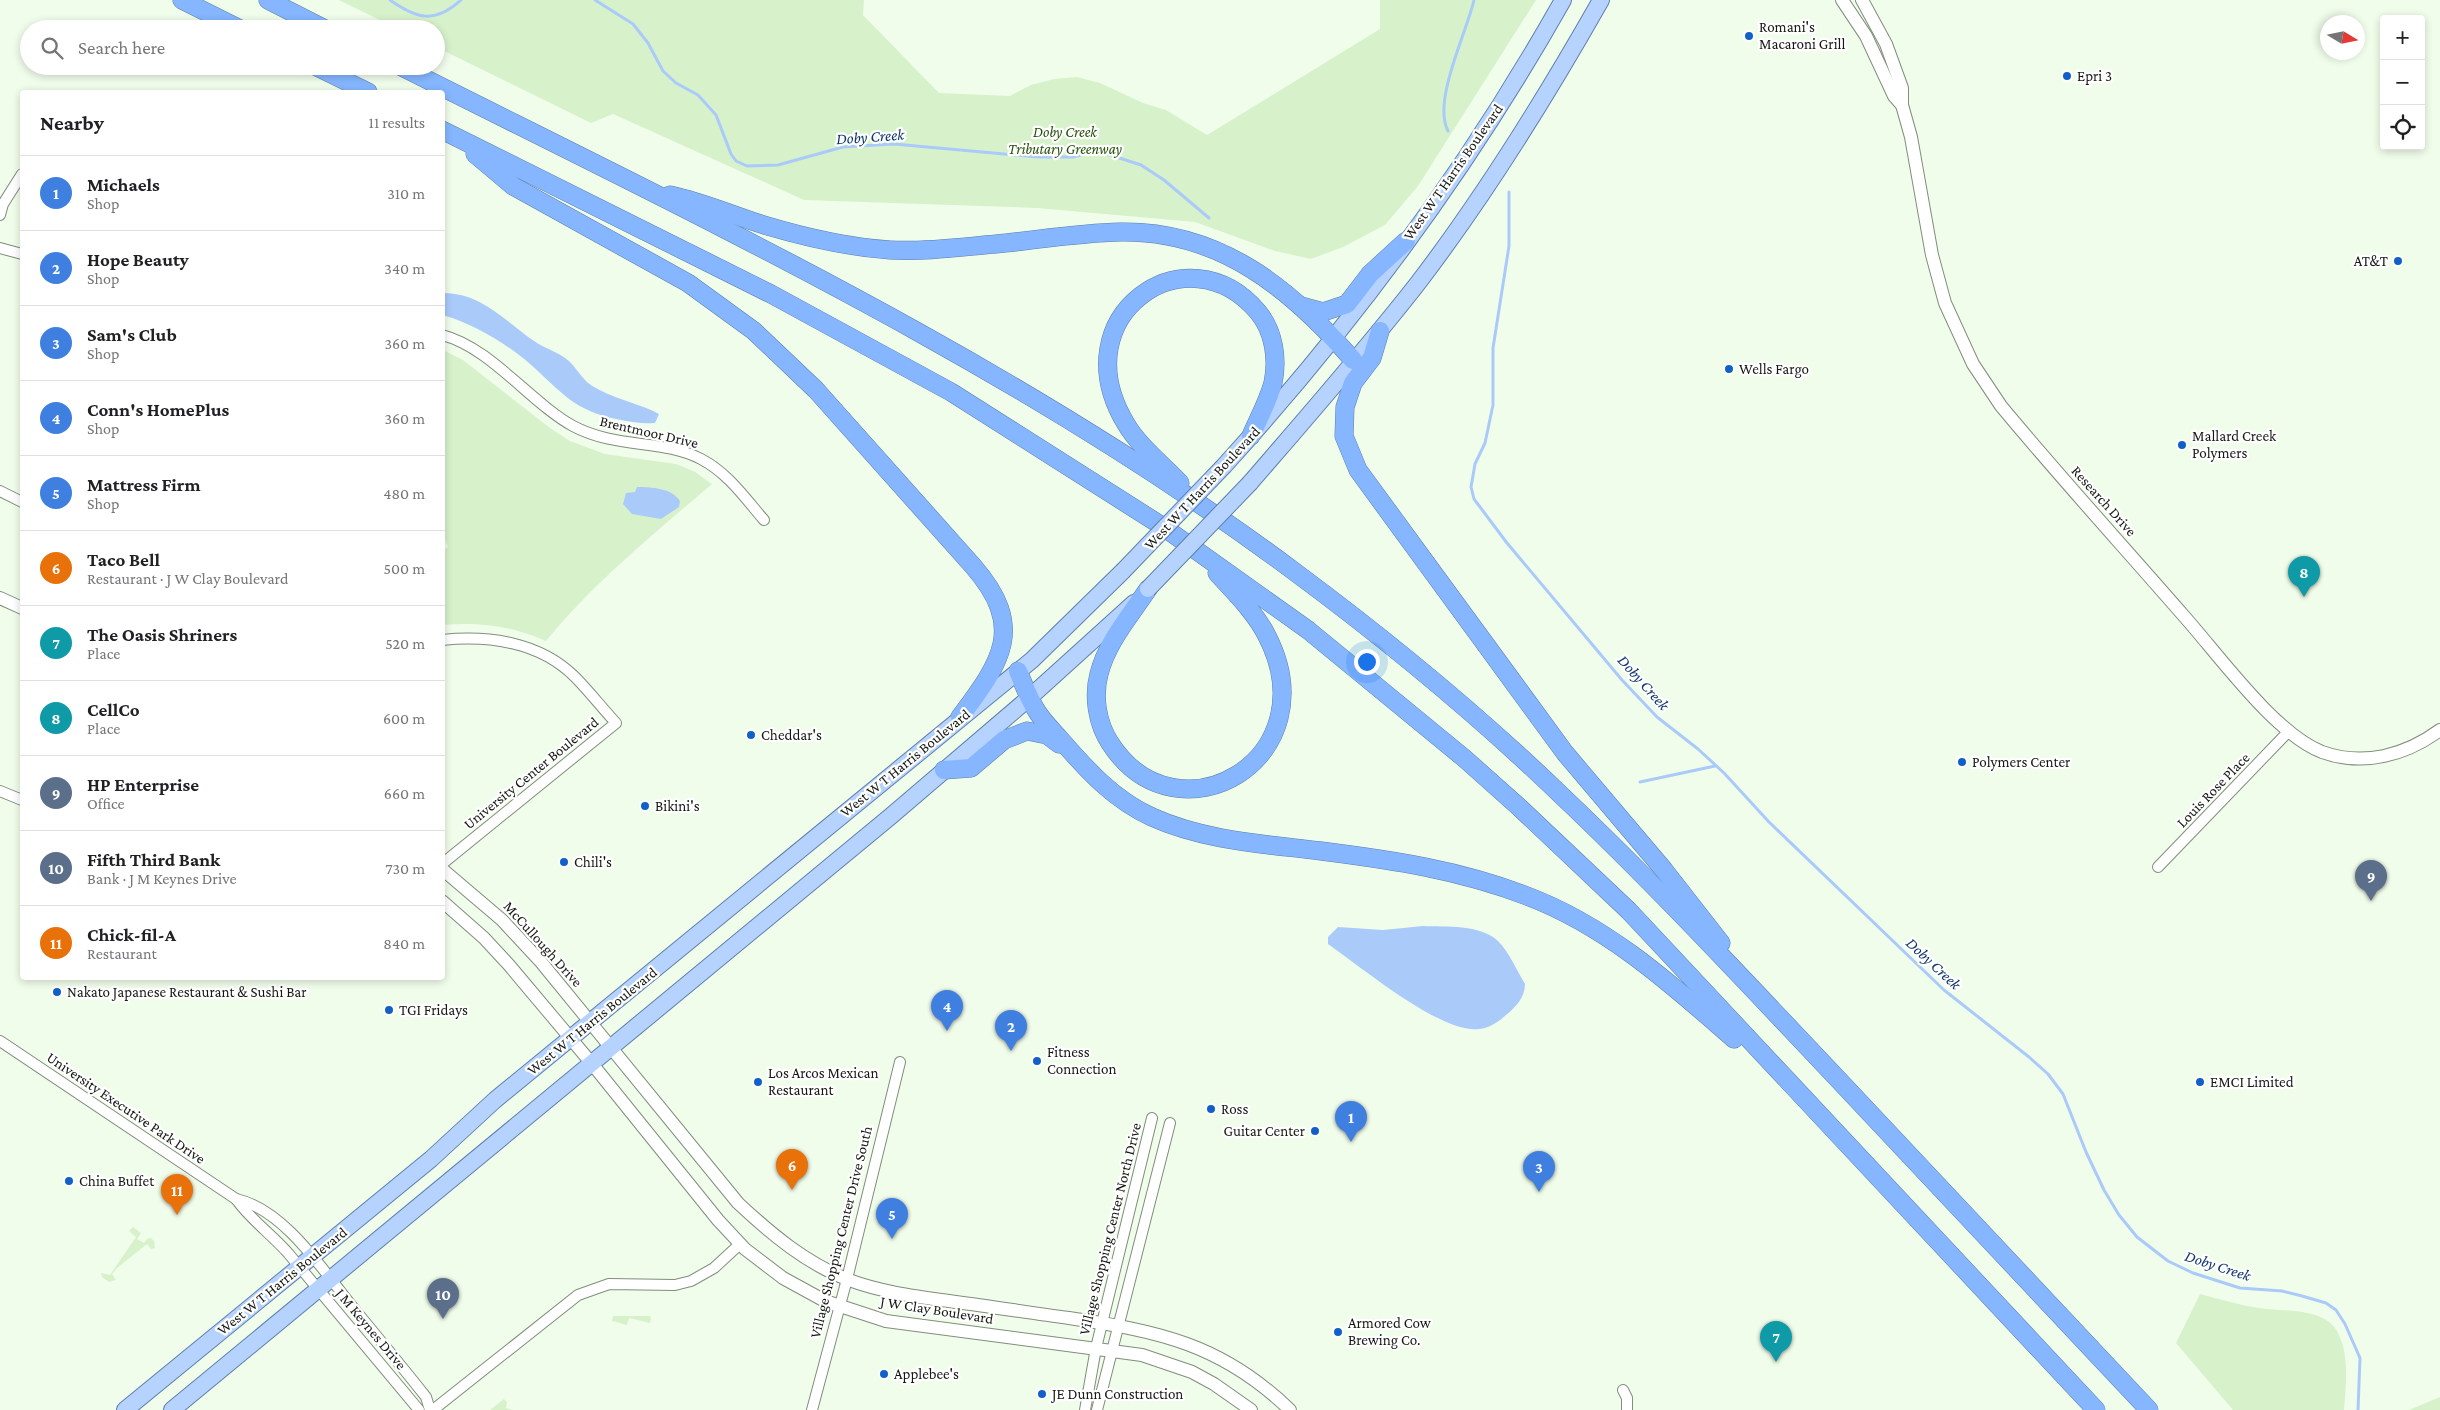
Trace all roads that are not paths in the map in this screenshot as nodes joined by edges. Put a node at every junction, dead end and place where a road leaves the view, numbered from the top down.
1 (182, 0) edge
2 (268, 0) edge
3 (1563, 0) edge
4 (1601, 0) edge
5 (1842, 0) edge
6 (1862, 0) edge
7 (222, 20) edge
8 (308, 20) edge
9 (333, 75) edge
10 (418, 75) edge
11 (364, 90) edge
12 (1902, 105) junction
13 (447, 132) edge
14 (20, 177) edge
15 (648, 191) junction
16 (0, 215) edge
17 (1406, 241) junction
18 (0, 248) edge
19 (20, 253) edge
20 (1299, 306) junction
21 (1380, 331) junction
22 (445, 336) edge
23 (1333, 337) junction
24 (1353, 360) junction
25 (1251, 436) junction
26 (0, 491) edge
27 (20, 501) edge
28 (1202, 504) junction
29 (764, 520) dead end
30 (1200, 553) junction
31 (1148, 590) junction
32 (0, 598) edge
33 (20, 607) edge
34 (445, 640) edge
35 (1018, 671) junction
36 (1029, 698) junction
37 (960, 718) junction
38 (2440, 730) edge
39 (2288, 732) junction
40 (1073, 754) junction
41 (944, 770) junction
42 (0, 791) edge
43 (20, 799) edge
44 (445, 862) edge
45 (2158, 867) dead end
46 (445, 872) edge
47 (445, 905) edge
48 (1777, 1015) junction
49 (592, 1022) junction
50 (570, 1040) junction
51 (0, 1041) edge
52 (613, 1048) junction
53 (900, 1062) dead end
54 (593, 1065) junction
55 (1808, 1104) junction
56 (1152, 1118) dead end
57 (1170, 1123) dead end
58 (236, 1199) junction
59 (740, 1244) junction
60 (306, 1262) junction
61 (847, 1279) junction
62 (325, 1285) junction
63 (839, 1306) junction
64 (1102, 1323) junction
65 (1119, 1325) junction
66 (1096, 1348) junction
67 (1110, 1350) junction
68 (1623, 1390) dead end
69 (124, 1410) edge
70 (172, 1410) edge
71 (419, 1410) edge
72 (430, 1410) edge
73 (434, 1410) edge
74 (812, 1410) edge
75 (1085, 1410) edge
76 (1096, 1410) edge
77 (1251, 1410) edge
78 (1290, 1410) edge
79 (1627, 1410) edge
80 (2096, 1410) edge
81 (2149, 1410) edge

1 - 7 highway
2 - 8 highway
3 - 17 main road, West W T Harris Boulevard
4 - 21 main road, West W T Harris Boulevard
5 - 12 street, Research Drive
6 - 12 street, Research Drive
9 - 11 highway
10 - 15 highway
12 - 39 street, Research Drive
13 - 30 highway
13 - 37 highway
14 - 16 street
15 - 20 highway
15 - 28 highway
17 - 20 highway
17 - 23 main road, West W T Harris Boulevard
18 - 19 street
20 - 23 highway
21 - 24 main road, West W T Harris Boulevard
21 - 48 highway
22 - 29 street, Brentmoor Drive
23 - 24 highway
23 - 25 main road, West W T Harris Boulevard
24 - 31 main road, West W T Harris Boulevard, bridge
25 - 28 highway
25 - 35 main road, West W T Harris Boulevard, bridge
26 - 27 street
28 - 48 highway
30 - 31 highway
30 - 55 highway
31 - 36 main road, West W T Harris Boulevard
32 - 33 street
34 - 44 street, University Center Boulevard
35 - 36 highway
35 - 37 main road, West W T Harris Boulevard
36 - 40 highway
36 - 41 main road, West W T Harris Boulevard
37 - 49 main road, West W T Harris Boulevard
38 - 39 street, Research Drive
39 - 45 street, Louis Rose Place
40 - 41 highway
40 - 55 highway
41 - 52 main road, West W T Harris Boulevard
42 - 43 street
46 - 49 street, McCullough Drive
47 - 50 street
48 - 81 highway
49 - 50 main road, West W T Harris Boulevard
49 - 52 street, McCullough Drive
50 - 54 street, J W Clay Boulevard
50 - 60 main road, West W T Harris Boulevard
51 - 58 street, University Executive Park Drive
52 - 54 main road, West W T Harris Boulevard
52 - 61 street, J W Clay Boulevard
53 - 61 street, Village Shopping Center Drive South
54 - 59 street, J W Clay Boulevard
54 - 62 main road, West W T Harris Boulevard
55 - 80 highway
56 - 64 street, Village Shopping Center North Drive
57 - 65 street, Village Shopping Center North Drive
58 - 60 street, University Executive Park Drive
58 - 60 street, University Executive Park Drive
59 - 63 street, J W Clay Boulevard
59 - 73 street
60 - 62 street, University Executive Park Drive
60 - 62 street, J M Keynes Drive
60 - 69 main road, West W T Harris Boulevard
61 - 63 street, Village Shopping Center Drive South
61 - 64 street, J W Clay Boulevard
62 - 70 main road, West W T Harris Boulevard
62 - 71 street, J M Keynes Drive
62 - 72 street, J M Keynes Drive
63 - 66 street, J W Clay Boulevard
63 - 74 street, Village Shopping Center Drive South
64 - 65 street, J W Clay Boulevard
64 - 66 street, Village Shopping Center North Drive
65 - 67 street, Village Shopping Center North Drive
65 - 78 street, J W Clay Boulevard
66 - 67 street, J W Clay Boulevard
66 - 75 street, Village Shopping Center North Drive
67 - 76 street, Village Shopping Center North Drive
67 - 77 street, J W Clay Boulevard
68 - 79 street

